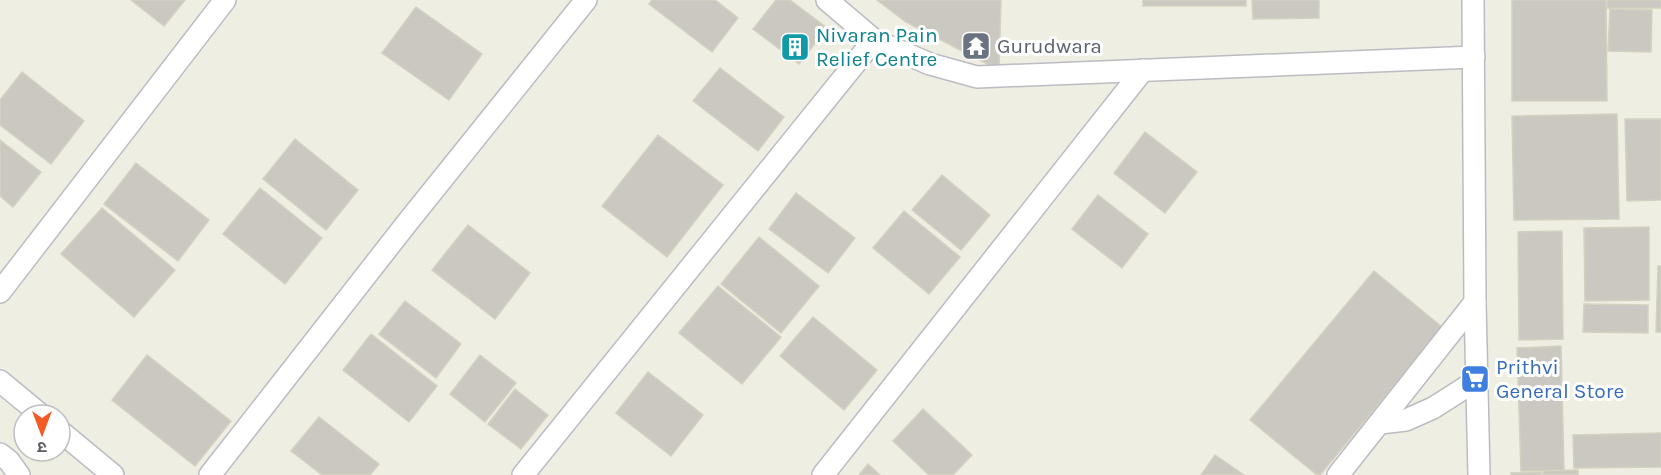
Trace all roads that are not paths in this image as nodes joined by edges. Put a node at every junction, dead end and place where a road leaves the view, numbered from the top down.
1 (225, 0) edge
2 (585, 0) edge
3 (827, 0) edge
4 (1473, 0) edge
5 (874, 40) junction
6 (1474, 57) junction
7 (1143, 70) junction
8 (0, 292) edge
9 (1475, 302) junction
10 (1477, 380) junction
11 (0, 381) edge
12 (27, 403) edge
13 (1380, 423) junction
14 (72, 441) edge
15 (0, 454) edge
16 (213, 474) edge
17 (19, 475) edge
18 (113, 475) edge
19 (523, 475) edge
20 (823, 475) edge
21 (1338, 475) edge
22 (1479, 475) edge

1 - 8 street
2 - 16 street
3 - 5 street
4 - 6 street
5 - 7 street
5 - 19 street
6 - 7 street
6 - 9 street
7 - 20 street
9 - 10 street
9 - 13 street
10 - 13 street
10 - 22 street
11 - 12 street
13 - 21 street
14 - 18 street
15 - 17 street

